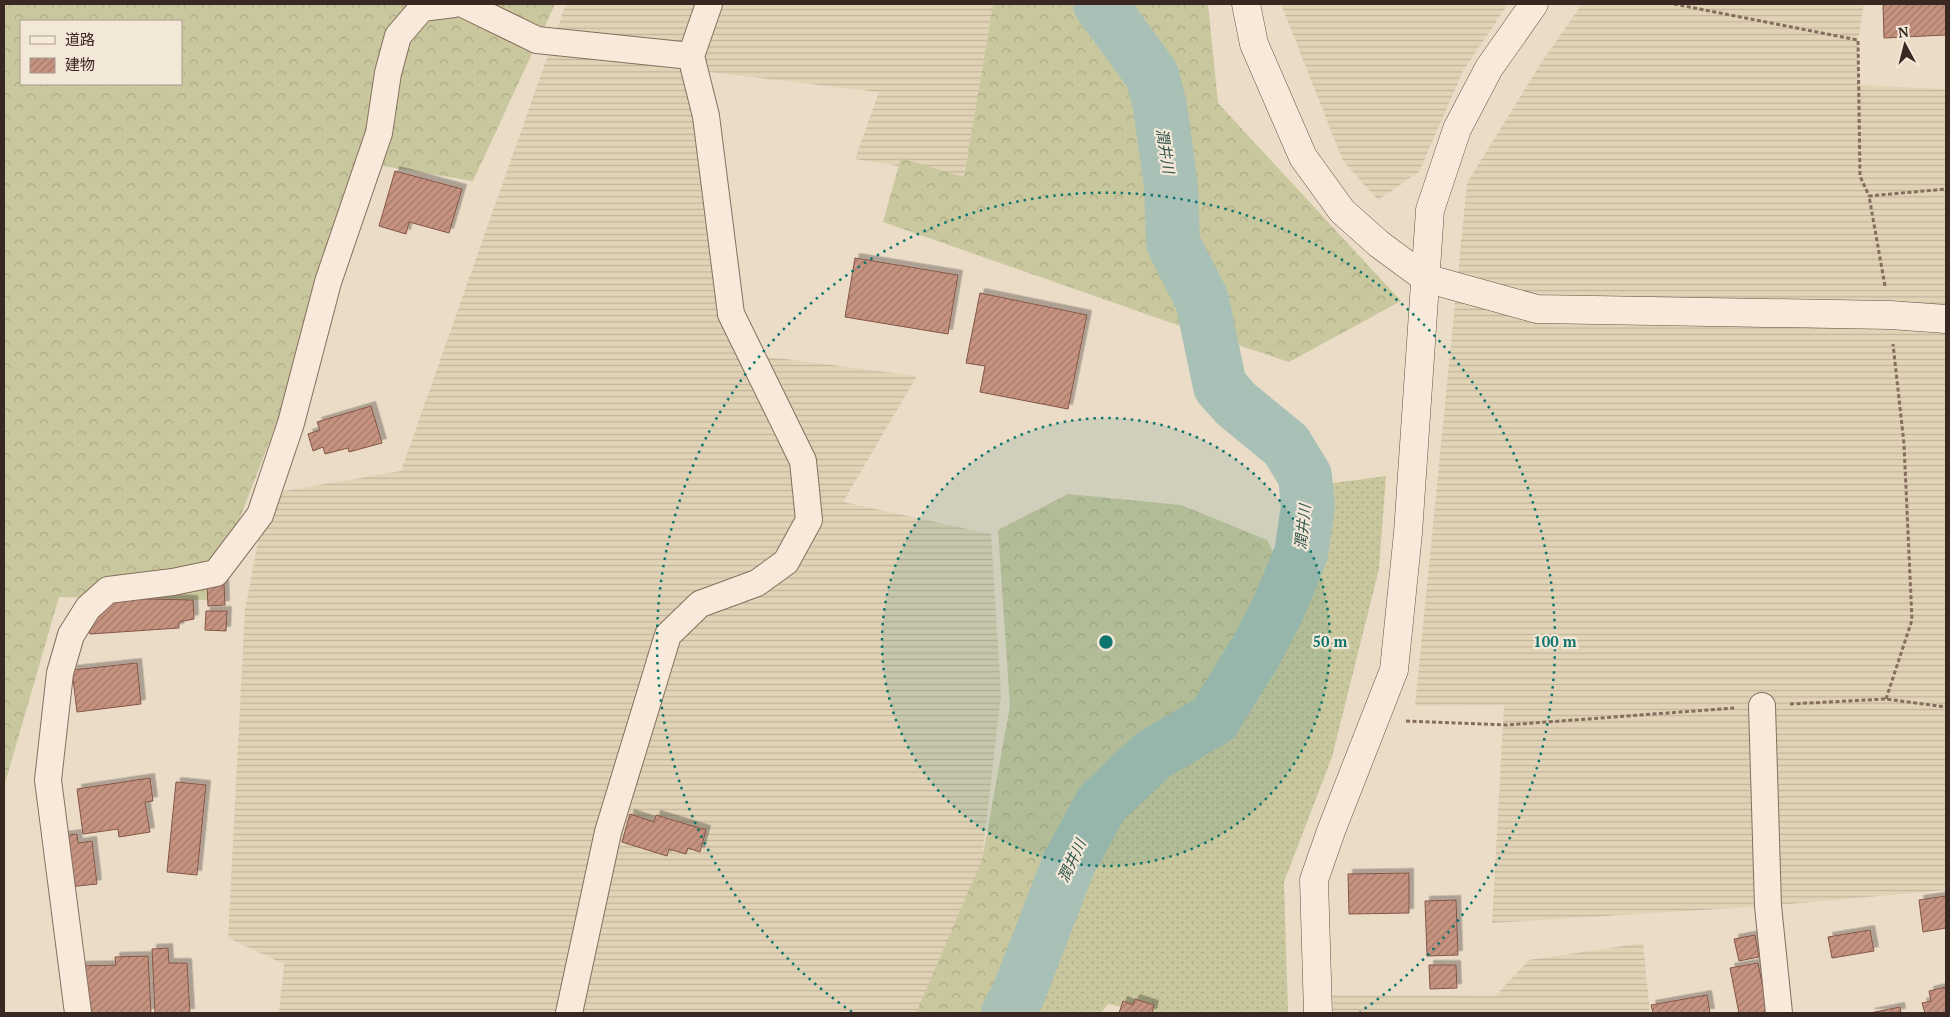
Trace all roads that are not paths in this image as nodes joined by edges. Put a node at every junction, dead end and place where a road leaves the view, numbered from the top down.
1 (454, 4) edge
2 (463, 4) edge
3 (709, 4) edge
4 (1246, 4) edge
5 (1534, 4) edge
6 (691, 56) junction
7 (1425, 278) junction
8 (1946, 319) edge
9 (1762, 706) road end
10 (78, 1013) edge
11 (570, 1013) edge
12 (1318, 1013) edge
13 (1779, 1013) edge

1 - 10 street
2 - 6 street
3 - 6 street
4 - 7 street
5 - 7 street
6 - 11 street
7 - 8 street
7 - 12 street
9 - 13 street

